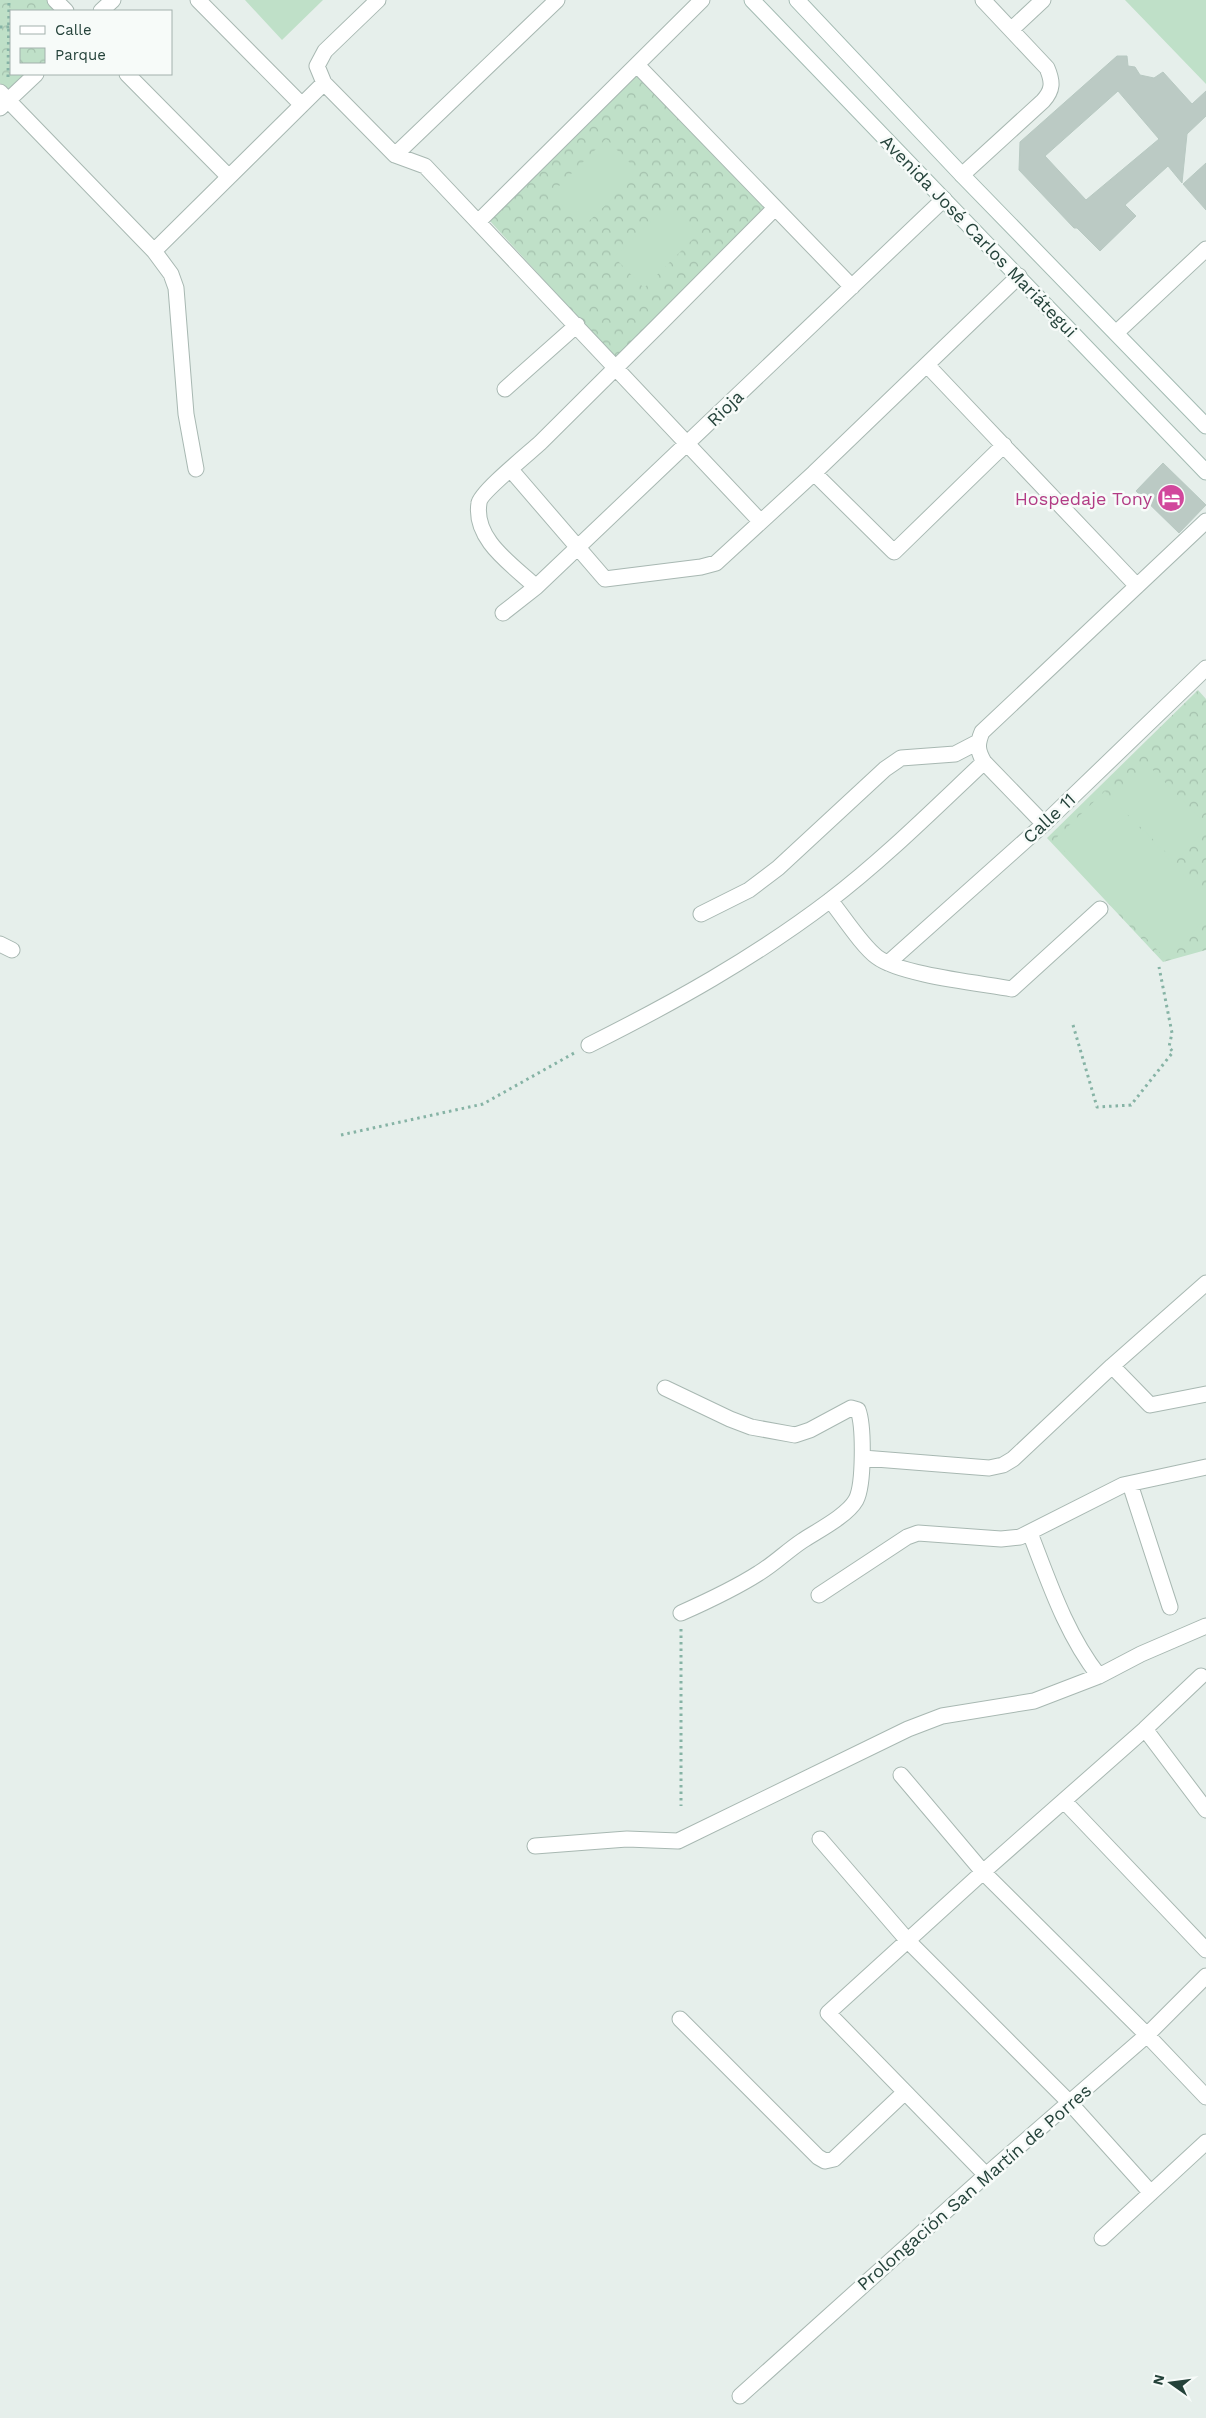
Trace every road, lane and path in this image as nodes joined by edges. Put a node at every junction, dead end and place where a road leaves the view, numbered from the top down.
1 (8, 0) edge
2 (55, 0) edge
3 (113, 0) edge
4 (198, 0) edge
5 (557, 0) edge
6 (702, 0) edge
7 (752, 0) edge
8 (797, 0) edge
9 (983, 0) edge
10 (1043, 0) edge
11 (371, 2) edge
12 (65, 10) edge
13 (102, 10) edge
14 (0, 27) edge
15 (10, 27) edge
16 (1012, 29) junction
17 (636, 65) junction
18 (35, 75) edge
19 (128, 75) edge
20 (324, 83) junction
21 (4, 97) edge
22 (301, 104) junction
23 (395, 155) junction
24 (962, 175) junction
25 (229, 177) junction
26 (944, 199) junction
27 (775, 208) junction
28 (479, 221) junction
29 (1206, 249) edge
30 (154, 251) junction
31 (1019, 276) junction
32 (852, 287) junction
33 (577, 325) junction
34 (1117, 332) junction
35 (927, 365) junction
36 (617, 368) junction
37 (505, 390) dead end
38 (1206, 426) edge
39 (689, 444) junction
40 (1004, 445) junction
41 (196, 469) dead end
42 (511, 470) junction
43 (1206, 472) edge
44 (814, 473) junction
45 (1206, 520) edge
46 (760, 521) junction
47 (579, 546) junction
48 (1137, 586) junction
49 (536, 587) junction
50 (503, 613) dead end
51 (1203, 677) edge
52 (978, 742) junction
53 (984, 762) junction
54 (1044, 824) junction
55 (830, 900) junction
56 (1100, 909) dead end
57 (701, 914) dead end
58 (888, 963) junction
59 (1159, 967) dead end
60 (1073, 1025) dead end
61 (589, 1045) joint
62 (341, 1135) dead end
63 (1206, 1283) edge
64 (1112, 1366) junction
65 (665, 1388) dead end
66 (1206, 1394) edge
67 (863, 1458) junction
68 (1206, 1467) edge
69 (1130, 1484) junction
70 (1030, 1533) junction
71 (819, 1595) dead end
72 (1170, 1607) dead end
73 (681, 1613) joint
74 (1206, 1626) edge
75 (1099, 1676) junction
76 (1202, 1676) dead end
77 (1145, 1729) junction
78 (901, 1775) dead end
79 (1064, 1801) junction
80 (681, 1806) dead end
81 (1206, 1810) edge
82 (820, 1839) dead end
83 (535, 1846) dead end
84 (983, 1872) junction
85 (908, 1941) junction
86 (1206, 1950) edge
87 (1206, 1976) edge
88 (680, 2019) dead end
89 (1147, 2034) junction
90 (905, 2092) junction
91 (1206, 2097) edge
92 (1070, 2103) junction
93 (1206, 2142) edge
94 (986, 2175) junction
95 (1150, 2192) junction
96 (1102, 2238) dead end
97 (740, 2396) dead end

1 - 15 path
2 - 12 street
3 - 13 street
4 - 22 street
5 - 23 street
6 - 17 street
7 - 26 street, Avenida José Carlos Mariátegui
8 - 24 street, Avenida José Carlos Mariátegui
9 - 16 street
10 - 16 street
11 - 20 street
14 - 15 path
15 - 21 path
16 - 24 street
17 - 27 street
17 - 28 street
18 - 21 street
19 - 25 street
20 - 22 street
20 - 23 street
21 - 30 street
22 - 25 street
23 - 28 street
24 - 34 street, Avenida José Carlos Mariátegui
25 - 30 street
26 - 31 street, Avenida José Carlos Mariátegui
26 - 32 street, Rioja
27 - 32 street
27 - 36 street
28 - 33 street
29 - 34 street
30 - 41 street
31 - 35 street
31 - 43 street, Avenida José Carlos Mariátegui
32 - 39 street, Rioja
33 - 36 street
33 - 37 street
34 - 38 street, Avenida José Carlos Mariátegui
35 - 40 street
35 - 44 street
36 - 39 street
36 - 42 street
39 - 46 street
39 - 47 street, Rioja
40 - 44 street
40 - 48 street
42 - 47 street
42 - 49 street
44 - 46 street
45 - 48 street
46 - 47 street
47 - 49 street, Rioja
48 - 52 street
49 - 50 street, Rioja
51 - 54 street, Calle 11
52 - 53 street
52 - 57 street
53 - 54 street
53 - 55 street
54 - 58 street, Calle 11
55 - 58 street
55 - 61 street
56 - 58 street
59 - 60 path
61 - 62 path
63 - 64 street
64 - 66 street
64 - 67 street
65 - 67 street
67 - 73 street
68 - 69 street
69 - 70 street
69 - 72 street
70 - 71 street
70 - 75 street
73 - 80 path
74 - 75 street
75 - 83 street
76 - 77 street
77 - 79 street
77 - 81 street
78 - 84 street
79 - 84 street
79 - 86 street
82 - 85 street
84 - 85 street
84 - 89 street
85 - 90 street
85 - 92 street
87 - 89 street, Prolongación San Martín de Porres
88 - 90 street
89 - 91 street
89 - 92 street, Prolongación San Martín de Porres
90 - 94 street
92 - 94 street, Prolongación San Martín de Porres
92 - 95 street
93 - 95 street
94 - 97 street, Prolongación San Martín de Porres
95 - 96 street

